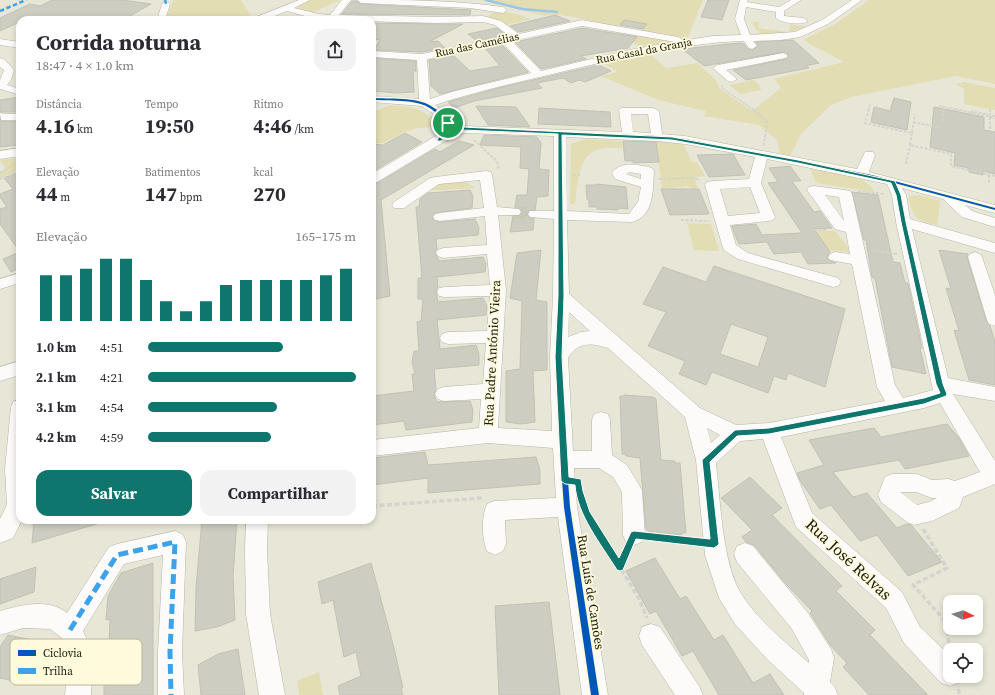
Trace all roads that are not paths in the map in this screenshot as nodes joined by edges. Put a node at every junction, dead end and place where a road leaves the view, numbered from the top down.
1 (306, 0) edge
2 (347, 0) edge
3 (361, 0) edge
4 (797, 0) edge
5 (858, 0) edge
6 (743, 2) edge
7 (166, 4) dead end
8 (285, 8) junction
9 (503, 10) dead end
10 (780, 10) junction
11 (162, 16) edge
12 (266, 16) edge
13 (320, 16) edge
14 (334, 16) edge
15 (376, 19) edge
16 (803, 21) dead end
17 (704, 29) dead end
18 (516, 36) junction
19 (747, 38) junction
20 (504, 39) junction
21 (702, 40) junction
22 (0, 42) edge
23 (687, 42) junction
24 (16, 44) edge
25 (376, 54) edge
26 (783, 56) dead end
27 (422, 57) junction
28 (761, 60) junction
29 (0, 61) edge
30 (538, 74) junction
31 (732, 79) dead end
32 (0, 86) edge
33 (16, 91) edge
34 (376, 100) edge
35 (425, 104) junction
36 (0, 116) edge
37 (16, 117) edge
38 (448, 123) junction
39 (461, 129) junction
40 (560, 133) junction
41 (628, 136) junction
42 (657, 137) junction
43 (438, 140) junction
44 (16, 152) edge
45 (0, 154) edge
46 (762, 155) junction
47 (869, 155) dead end
48 (862, 174) junction
49 (376, 177) edge
50 (893, 182) junction
51 (647, 183) road end
52 (755, 183) junction
53 (947, 196) junction
54 (399, 205) dead end
55 (995, 209) edge
56 (491, 211) junction
57 (514, 212) tunnel mouth
58 (535, 214) tunnel mouth
59 (560, 216) junction
60 (440, 217) dead end
61 (723, 221) junction
62 (903, 222) junction
63 (995, 223) edge
64 (852, 229) dead end
65 (995, 248) edge
66 (495, 249) junction
67 (442, 253) dead end
68 (859, 254) junction
69 (835, 257) dead end
70 (975, 258) dead end
71 (16, 279) edge
72 (833, 282) dead end
73 (0, 284) edge
74 (498, 290) junction
75 (445, 292) dead end
76 (561, 296) junction
77 (995, 320) edge
78 (495, 337) junction
79 (448, 338) dead end
80 (614, 344) junction
81 (559, 357) junction
82 (16, 369) edge
83 (0, 374) edge
84 (942, 389) junction
85 (490, 391) junction
86 (444, 394) dead end
87 (995, 394) edge
88 (898, 406) junction
89 (693, 413) junction
90 (601, 420) dead end
91 (769, 431) junction
92 (735, 433) junction
93 (488, 435) junction
94 (376, 448) edge
95 (563, 450) junction
96 (602, 459) junction
97 (706, 460) junction
98 (955, 491) junction
99 (576, 506) junction
100 (16, 512) edge
101 (257, 524) edge
102 (0, 533) edge
103 (634, 534) road end
104 (495, 544) dead end
105 (745, 554) dead end
106 (0, 623) edge
107 (70, 630) junction
108 (651, 636) road end
109 (74, 639) edge
110 (943, 667) edge
111 (79, 685) edge
112 (819, 692) edge
113 (78, 695) edge
114 (171, 695) edge
115 (272, 695) edge
116 (595, 695) edge
117 (690, 695) edge

1 - 8 street
2 - 14 street
3 - 9 street
4 - 10 street
5 - 19 street, Rua Casal da Granja
6 - 10 street
6 - 19 street
7 - 11 street
8 - 12 street
8 - 13 street
10 - 16 street
15 - 18 street
17 - 21 street
18 - 20 street, Rua das Camélias
18 - 23 street, Rua das Camélias
19 - 21 street, Rua Casal da Granja
19 - 28 street
20 - 27 street, Rua das Camélias
20 - 30 street
21 - 23 street, Rua Casal da Granja
22 - 24 street
23 - 30 street, Rua Casal da Granja
25 - 27 street, Rua das Camélias
26 - 28 street
27 - 35 street
28 - 31 street
29 - 32 street
30 - 35 street, Rua Casal da Granja
32 - 33 street
34 - 35 street
35 - 38 street
36 - 37 street
38 - 39 street
38 - 43 street
39 - 40 street
39 - 43 street
40 - 41 street
40 - 59 street, Rua Luís de Camões
41 - 42 street
41 - 42 street
42 - 46 street
43 - 49 street
44 - 45 street
46 - 48 street
46 - 52 street
47 - 48 street
48 - 50 street
50 - 53 street
50 - 62 street
51 - 59 street
52 - 61 street
52 - 61 street
53 - 55 street
53 - 63 street
54 - 56 street, Rua Padre António Vieira
56 - 57 street
56 - 60 street
56 - 66 street, Rua Padre António Vieira
58 - 59 street
59 - 76 street, Rua Luís de Camões
61 - 72 street
62 - 65 street
62 - 84 street
64 - 68 street
66 - 67 street
66 - 74 street, Rua Padre António Vieira
68 - 69 street
68 - 88 street
70 - 77 street
71 - 73 street
74 - 75 street
74 - 78 street, Rua Padre António Vieira
76 - 80 street
76 - 81 street, Rua Luís de Camões
78 - 79 street
78 - 85 street, Rua Padre António Vieira
80 - 81 street
80 - 89 street
81 - 95 street, Rua Luís de Camões
82 - 83 street
84 - 87 street
84 - 88 street
84 - 98 street
85 - 86 street
85 - 93 street, Rua Padre António Vieira
88 - 91 street
89 - 92 street
89 - 97 street
90 - 96 street
91 - 92 street
91 - 110 street, Rua José Relvas
92 - 97 street
93 - 94 street
93 - 95 street
95 - 96 street
95 - 99 street, Rua Luís de Camões
96 - 103 street
97 - 112 street
98 - 98 street
99 - 104 street
99 - 116 street, Rua Luís de Camões
100 - 102 street
101 - 115 street
105 - 112 street
106 - 107 street
107 - 109 street
107 - 114 street
108 - 117 street
111 - 113 street

